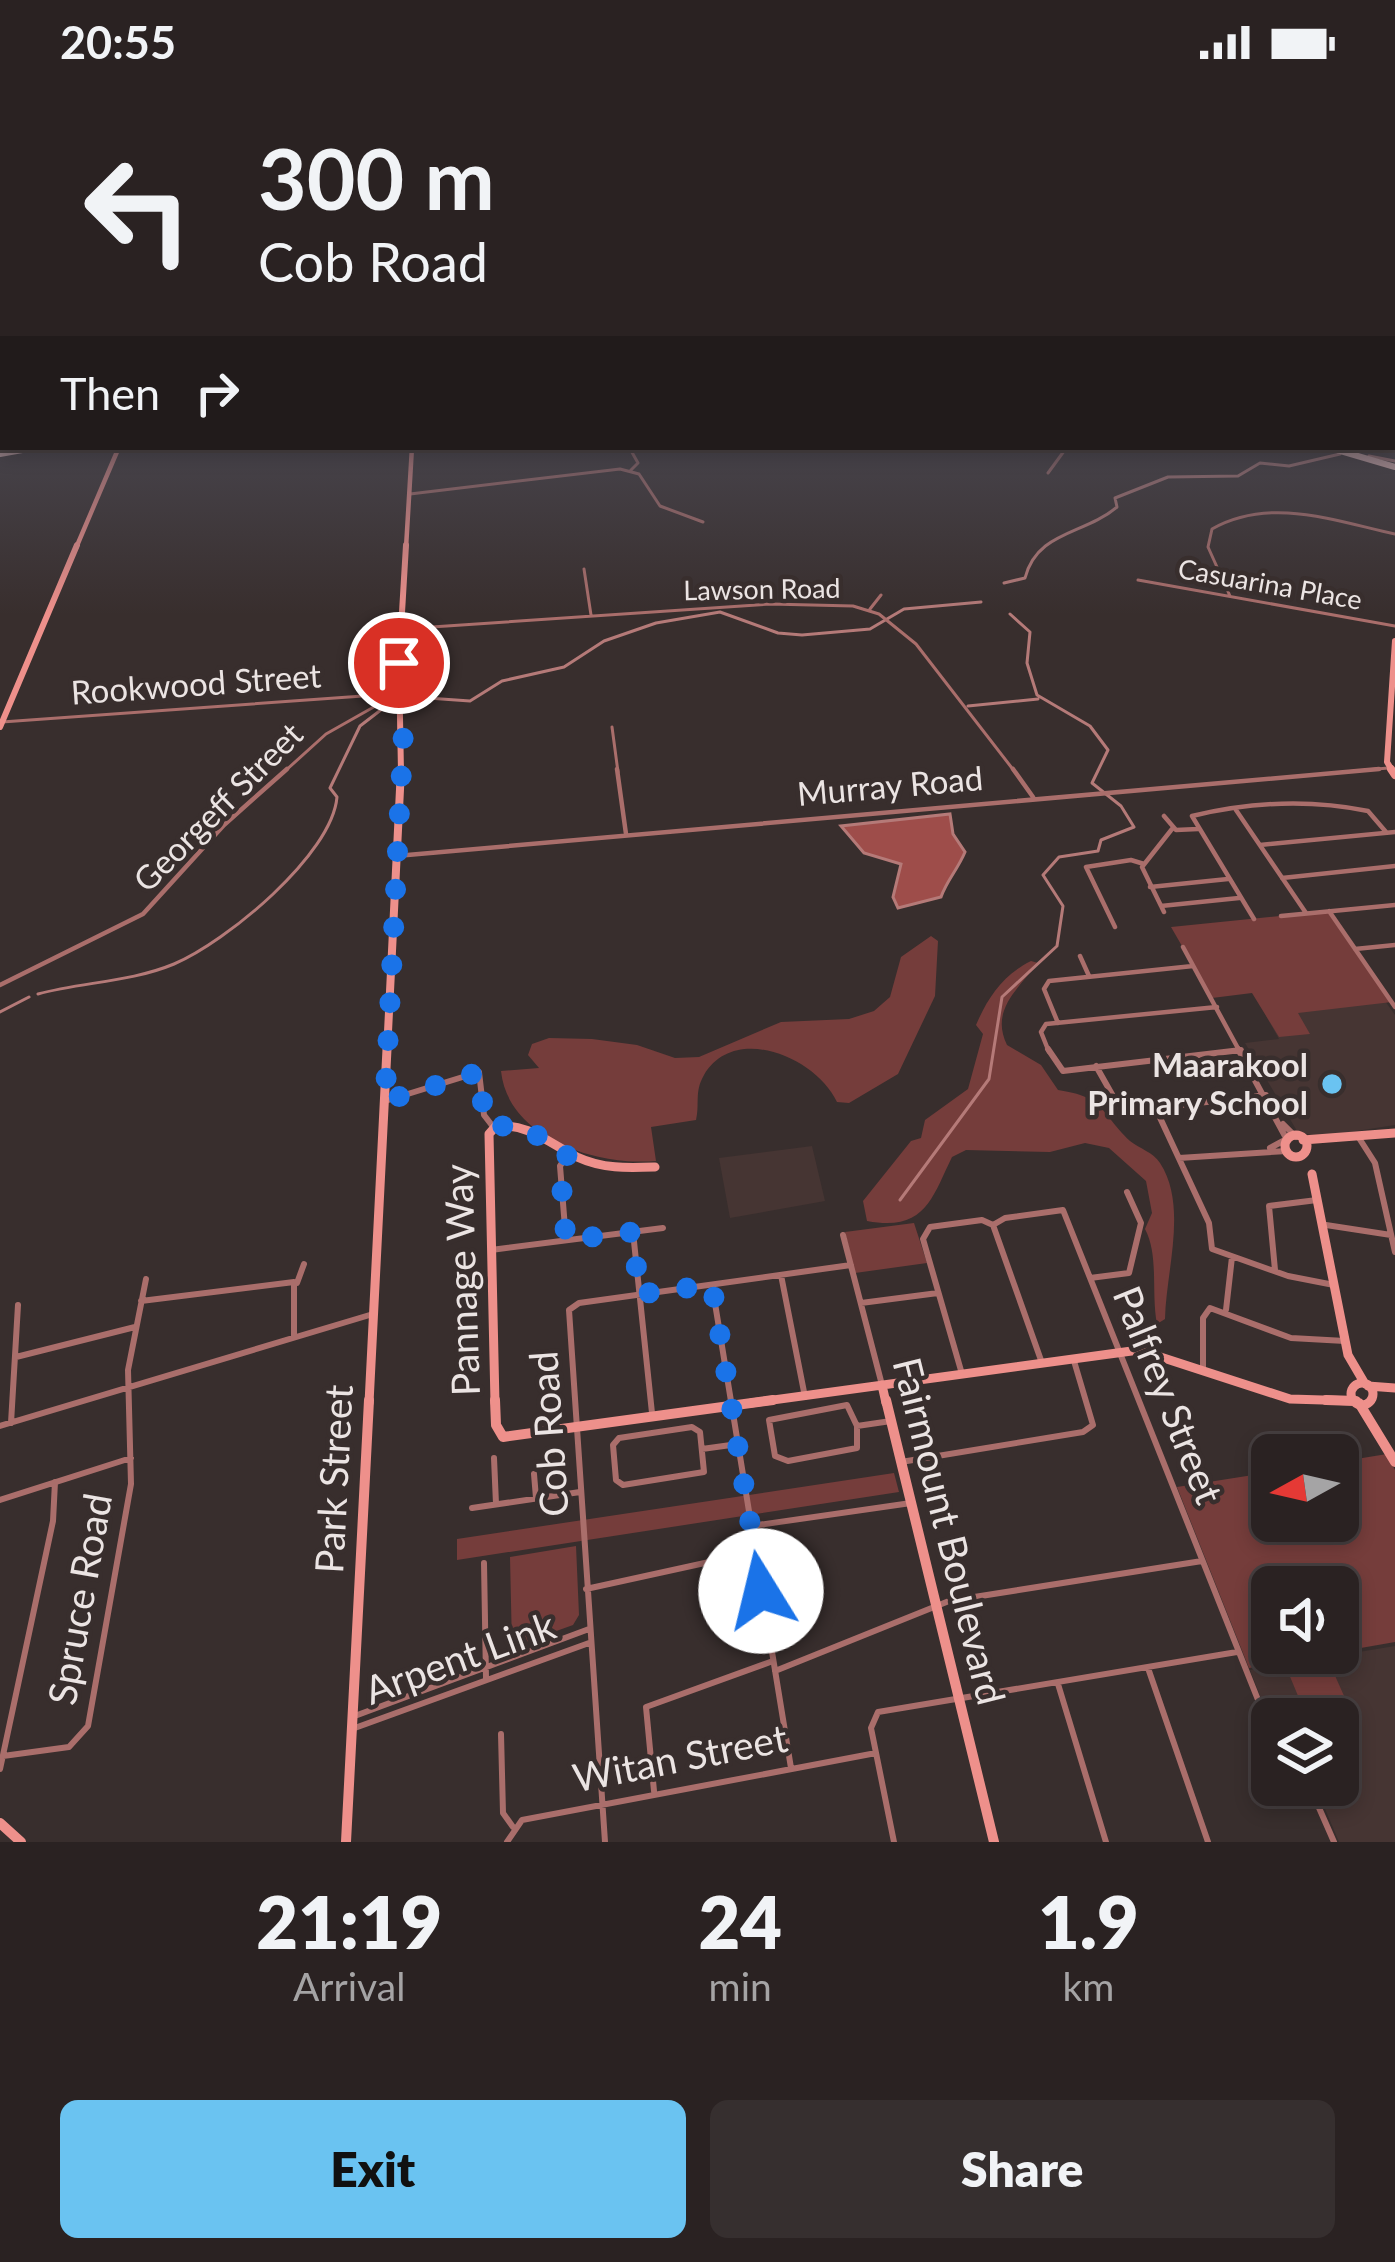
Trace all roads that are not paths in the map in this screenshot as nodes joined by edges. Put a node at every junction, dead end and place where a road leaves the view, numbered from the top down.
1 (117, 451) edge
2 (412, 451) edge
3 (631, 451) edge
4 (1065, 451) edge
5 (1341, 451) edge
6 (1395, 467) edge
7 (631, 470) junction
8 (1048, 473) dead end
9 (410, 494) junction
10 (704, 522) dead end
11 (1395, 534) edge
12 (584, 568) dead end
13 (1138, 580) dead end
14 (881, 595) dead end
15 (1230, 596) junction
16 (869, 610) junction
17 (591, 615) junction
18 (1395, 626) edge
19 (402, 629) junction
20 (1395, 641) edge
21 (1394, 682) edge
22 (398, 692) junction
23 (1, 724) edge
24 (612, 728) dead end
25 (1392, 771) edge
26 (1034, 798) junction
27 (1236, 810) junction
28 (1165, 816) dead end
29 (1172, 829) junction
30 (1198, 830) junction
31 (1386, 832) junction
32 (1395, 832) edge
33 (626, 834) junction
34 (1260, 844) junction
35 (396, 856) junction
36 (1144, 864) junction
37 (1395, 866) edge
38 (1282, 878) junction
39 (1229, 879) junction
40 (1150, 887) junction
41 (1241, 898) junction
42 (1395, 905) edge
43 (1329, 911) junction
44 (1306, 913) junction
45 (1281, 916) dead end
46 (1254, 919) dead end
47 (1115, 927) dead end
48 (1395, 945) edge
49 (1183, 947) dead end
50 (1355, 949) junction
51 (1080, 956) dead end
52 (1193, 966) junction
53 (1089, 976) junction
54 (0, 985) edge
55 (1395, 988) edge
56 (1382, 989) junction
57 (1216, 1006) junction
58 (1395, 1007) edge
59 (1059, 1023) junction
60 (1241, 1050) junction
61 (1096, 1066) junction
62 (385, 1074) junction
63 (1268, 1095) junction
64 (385, 1101) junction
65 (1155, 1107) junction
66 (382, 1120) junction
67 (494, 1127) junction
68 (1395, 1133) edge
69 (1359, 1138) junction
70 (1295, 1146) junction
71 (568, 1154) junction
72 (1179, 1158) junction
73 (655, 1167) dead end
74 (1127, 1192) dead end
75 (1383, 1199) junction
76 (1316, 1200) junction
77 (1395, 1202) edge
78 (1322, 1224) junction
79 (992, 1225) junction
80 (662, 1228) dead end
81 (633, 1232) junction
82 (843, 1235) dead end
83 (1391, 1235) junction
84 (566, 1240) junction
85 (491, 1250) junction
86 (1395, 1252) edge
87 (1232, 1256) junction
88 (304, 1264) dead end
89 (851, 1265) junction
90 (1275, 1270) junction
91 (781, 1275) junction
92 (1090, 1278) junction
93 (146, 1279) dead end
94 (297, 1283) junction
95 (712, 1285) junction
96 (1334, 1285) junction
97 (938, 1293) junction
98 (639, 1294) junction
99 (141, 1301) junction
100 (861, 1303) junction
101 (18, 1305) dead end
102 (1226, 1313) junction
103 (373, 1314) junction
104 (135, 1327) junction
105 (294, 1338) junction
106 (1345, 1341) junction
107 (1118, 1352) junction
108 (16, 1357) junction
109 (1073, 1358) junction
110 (1042, 1363) junction
111 (1202, 1369) junction
112 (962, 1373) junction
113 (882, 1385) junction
114 (129, 1388) junction
115 (1392, 1389) edge
116 (1362, 1393) junction
117 (805, 1397) junction
118 (732, 1408) junction
119 (652, 1419) junction
120 (891, 1421) junction
121 (11, 1423) junction
122 (0, 1426) edge
123 (856, 1426) junction
124 (576, 1430) junction
125 (738, 1444) junction
126 (702, 1449) junction
127 (131, 1458) junction
128 (494, 1458) dead end
129 (1394, 1458) edge
130 (901, 1462) junction
131 (534, 1474) dead end
132 (55, 1482) junction
133 (580, 1492) junction
134 (536, 1498) junction
135 (0, 1500) edge
136 (911, 1503) junction
137 (496, 1504) junction
138 (472, 1508) dead end
139 (751, 1526) junction
140 (754, 1552) junction
141 (1202, 1561) junction
142 (484, 1563) dead end
143 (586, 1589) junction
144 (938, 1606) junction
145 (589, 1629) junction
146 (589, 1643) junction
147 (1237, 1652) junction
148 (774, 1666) junction
149 (485, 1667) junction
150 (1148, 1668) junction
151 (486, 1681) junction
152 (1058, 1684) junction
153 (1256, 1698) edge
154 (960, 1699) junction
155 (352, 1724) junction
156 (501, 1734) dead end
157 (876, 1753) junction
158 (3, 1756) edge
159 (791, 1768) junction
160 (0, 1769) edge
161 (655, 1791) junction
162 (602, 1802) junction
163 (1318, 1806) edge
164 (0, 1823) edge
165 (513, 1827) junction
166 (21, 1842) edge
167 (346, 1842) edge
168 (508, 1842) edge
169 (605, 1842) edge
170 (894, 1842) edge
171 (994, 1842) edge
172 (1106, 1842) edge
173 (1208, 1842) edge
174 (1334, 1842) edge

1 - 23 street
2 - 9 street, Park Street
3 - 7 street
4 - 8 street
5 - 6 main road
7 - 9 street
7 - 10 street
9 - 19 street, Park Street
11 - 15 street
12 - 17 street
13 - 15 street, Casuarina Place
14 - 16 street
15 - 18 street, Casuarina Place
16 - 17 street, Lawson Road
16 - 26 street, Lawson Road
17 - 19 street, Lawson Road
19 - 22 street, Park Street
20 - 21 street
21 - 25 street
22 - 23 street, Rookwood Street
22 - 35 street, Park Street
22 - 54 street, Georgeff Street
24 - 33 street
25 - 26 street, Murray Road
26 - 33 street, Murray Road
27 - 30 street
27 - 31 street
27 - 34 street
28 - 29 street
29 - 30 street
29 - 36 street
30 - 39 street
31 - 32 street
31 - 34 street
33 - 35 street, Murray Road
34 - 38 street
35 - 62 street, Park Street
36 - 40 street
36 - 47 street
37 - 38 street
38 - 44 street
39 - 40 street
39 - 41 street
40 - 41 street
41 - 46 street
42 - 43 street
43 - 44 street
43 - 50 street
44 - 45 street
48 - 50 street
49 - 52 street
50 - 56 street
51 - 53 street
52 - 53 street
52 - 57 street
53 - 59 street
55 - 56 street
56 - 58 street
57 - 59 street
57 - 60 street
59 - 61 street
60 - 61 street
60 - 63 street
61 - 65 street
62 - 64 street, Park Street
62 - 66 street, Park Street
63 - 65 street
63 - 70 street
64 - 66 street, Park Street
64 - 67 street
65 - 72 street
66 - 103 street, Park Street
67 - 71 street, Pannage Way
67 - 85 street, Pannage Way
68 - 69 street
69 - 70 street
69 - 75 street
70 - 72 street
70 - 76 street
71 - 73 street, Pannage Way
71 - 84 street
72 - 87 street
74 - 92 street
75 - 77 street
75 - 83 street
76 - 78 street
76 - 90 street
78 - 83 street
78 - 96 street
79 - 92 street, Palfrey Street
79 - 97 street
79 - 110 street
80 - 81 street
81 - 84 street
81 - 98 street
82 - 89 street, Fairmount Boulevard
83 - 86 street
84 - 85 street
85 - 124 street, Pannage Way
87 - 90 street
87 - 102 street
88 - 94 street
89 - 91 street, Cob Road
89 - 100 street, Fairmount Boulevard
90 - 96 street
91 - 95 street, Cob Road
91 - 117 street
92 - 107 street, Palfrey Street
93 - 99 street, Spruce Road
94 - 99 street
94 - 105 street
95 - 98 street, Cob Road
95 - 118 street
96 - 106 street
97 - 100 street
97 - 112 street
98 - 119 street
98 - 124 street, Cob Road
99 - 104 street, Spruce Road
100 - 113 street, Fairmount Boulevard
101 - 108 street
102 - 106 street
102 - 111 street
103 - 105 street
103 - 155 street, Park Street
104 - 108 street
104 - 114 street, Spruce Road
105 - 114 street
106 - 116 street
107 - 109 street, Pannage Way
107 - 111 street, Pannage Way
107 - 141 street, Palfrey Street
108 - 121 street
109 - 110 street, Pannage Way
109 - 130 street
110 - 112 street, Pannage Way
111 - 116 street, Pannage Way
112 - 113 street, Pannage Way
113 - 117 street, Pannage Way
113 - 120 street, Fairmount Boulevard
114 - 121 street
114 - 127 street, Spruce Road
115 - 116 street
116 - 129 street
117 - 118 street, Pannage Way
118 - 119 street, Pannage Way
118 - 125 street
119 - 124 street, Pannage Way
120 - 123 street
120 - 130 street, Fairmount Boulevard
121 - 122 street
123 - 123 street
124 - 133 street, Cob Road
125 - 126 street
125 - 139 street
126 - 126 street
127 - 132 street
127 - 158 street, Spruce Road
128 - 137 street
130 - 136 street, Fairmount Boulevard
131 - 134 street
132 - 135 street
132 - 158 street
133 - 134 street
133 - 143 street, Cob Road
134 - 137 street
136 - 139 street
136 - 144 street, Fairmount Boulevard
137 - 138 street
139 - 140 street
140 - 143 street
140 - 148 street
141 - 144 street
141 - 147 street, Palfrey Street
142 - 149 street
143 - 145 street, Cob Road
144 - 148 street
144 - 154 street, Fairmount Boulevard
145 - 146 street, Cob Road
145 - 149 street, Arpent Link
146 - 151 street, Arpent Link
146 - 162 street, Cob Road
147 - 150 street
147 - 153 street, Palfrey Street
148 - 159 street
148 - 161 street
149 - 151 street
149 - 155 street, Arpent Link
150 - 152 street
150 - 173 street
151 - 155 street, Arpent Link
152 - 154 street
152 - 172 street
154 - 157 street
154 - 171 street, Fairmount Boulevard
155 - 167 street, Park Street
156 - 165 street
157 - 159 street, Witan Street
157 - 170 street
158 - 160 street
159 - 161 street, Witan Street
161 - 162 street, Witan Street
162 - 165 street, Witan Street
162 - 169 street, Cob Road
163 - 174 street
164 - 166 street
165 - 168 street

